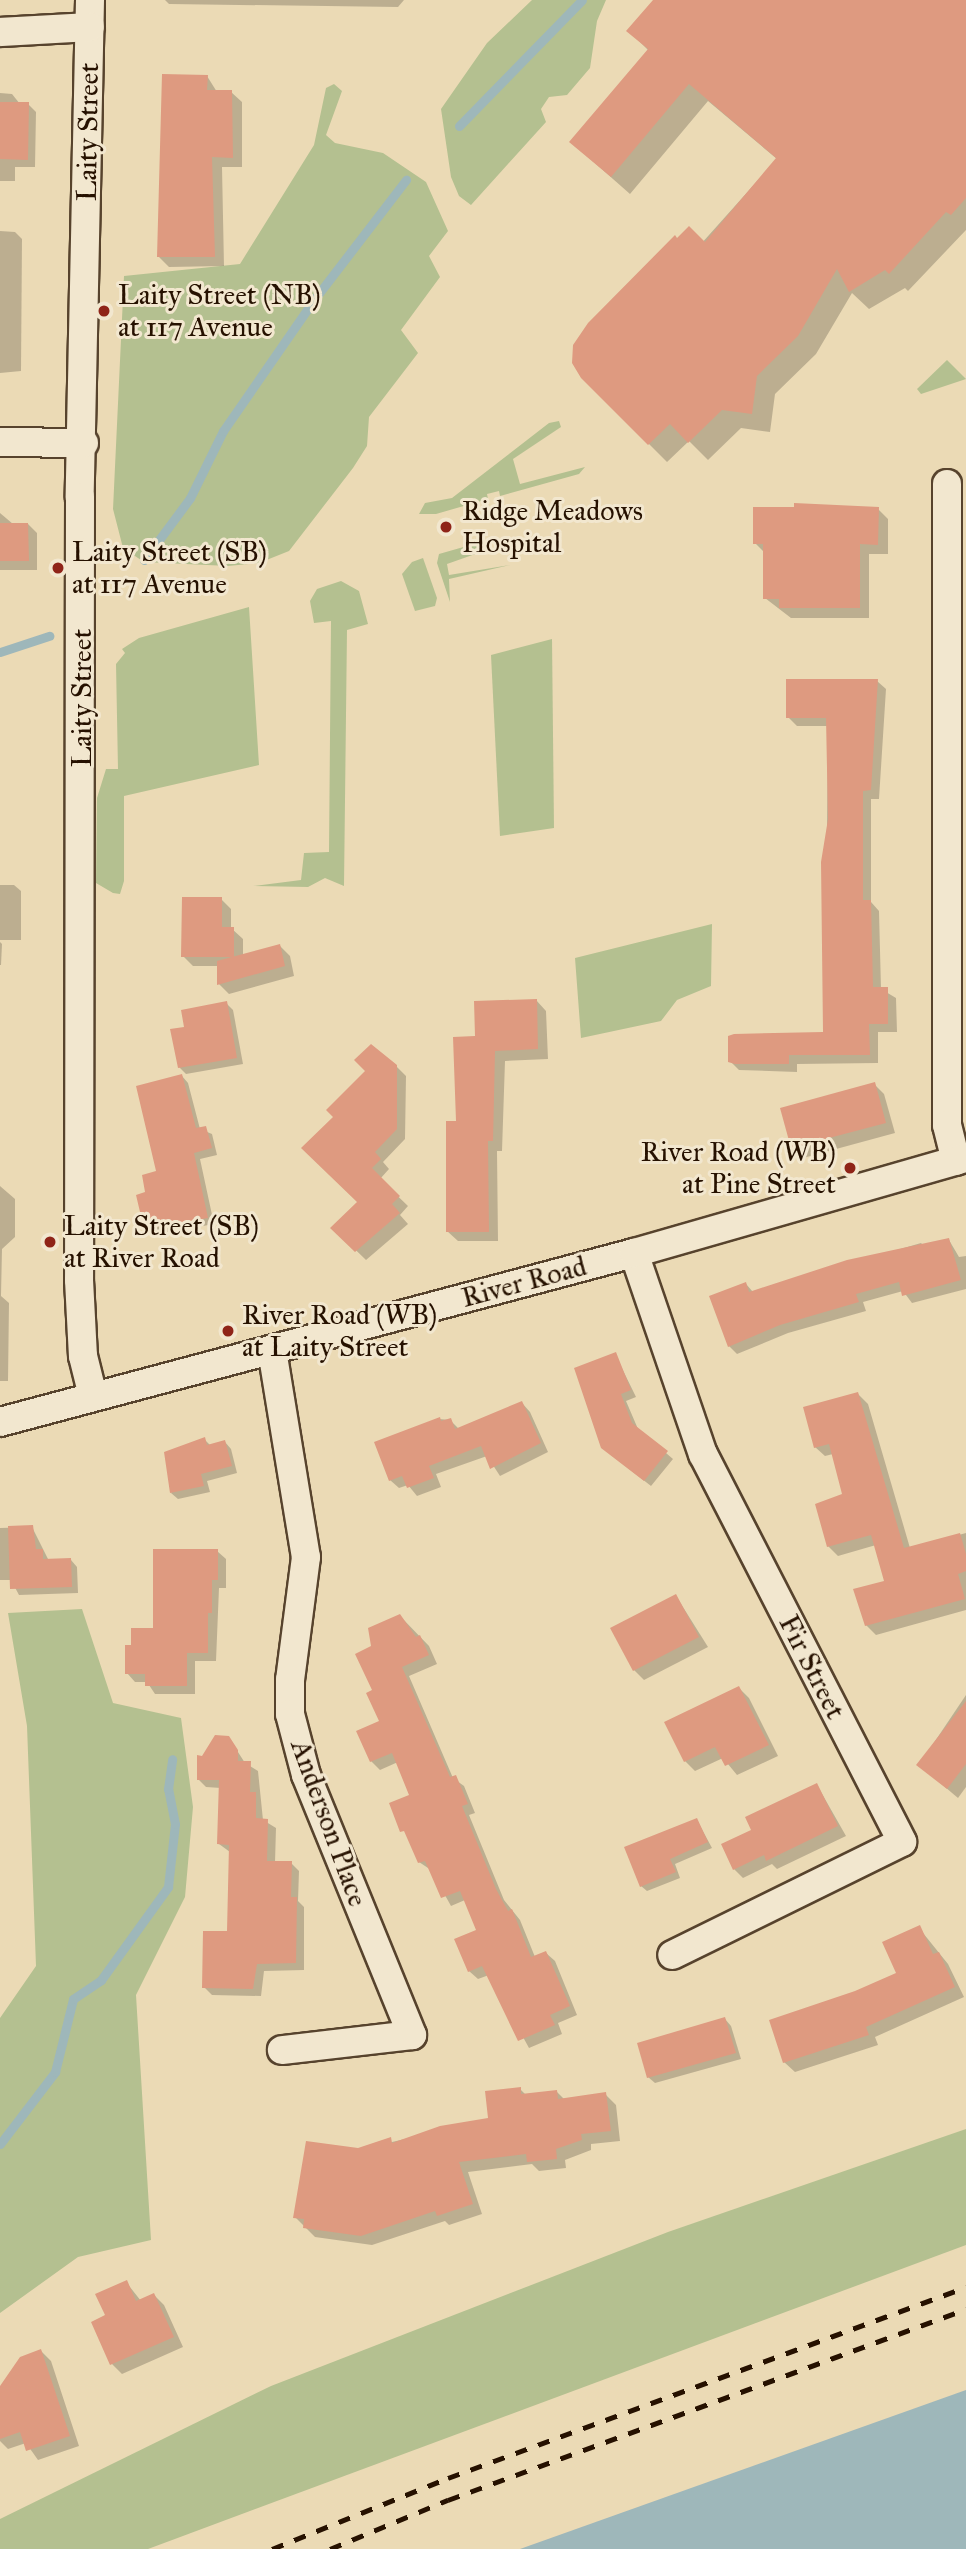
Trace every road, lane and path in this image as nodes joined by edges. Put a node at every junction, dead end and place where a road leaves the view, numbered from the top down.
1 (90, 13) edge
2 (0, 33) edge
3 (0, 442) edge
4 (84, 443) junction
5 (947, 484) dead end
6 (961, 1160) edge
7 (634, 1253) junction
8 (272, 1350) junction
9 (93, 1396) junction
10 (0, 1422) edge
11 (672, 1955) dead end
12 (282, 2050) dead end

1 - 2 street
1 - 4 street, Laity Street
3 - 4 street
4 - 9 street, Laity Street
5 - 6 street
6 - 7 street, River Road
7 - 8 street, River Road
7 - 11 street, Fir Street
8 - 9 street, River Road
8 - 12 street, Anderson Place
9 - 10 street, River Road

